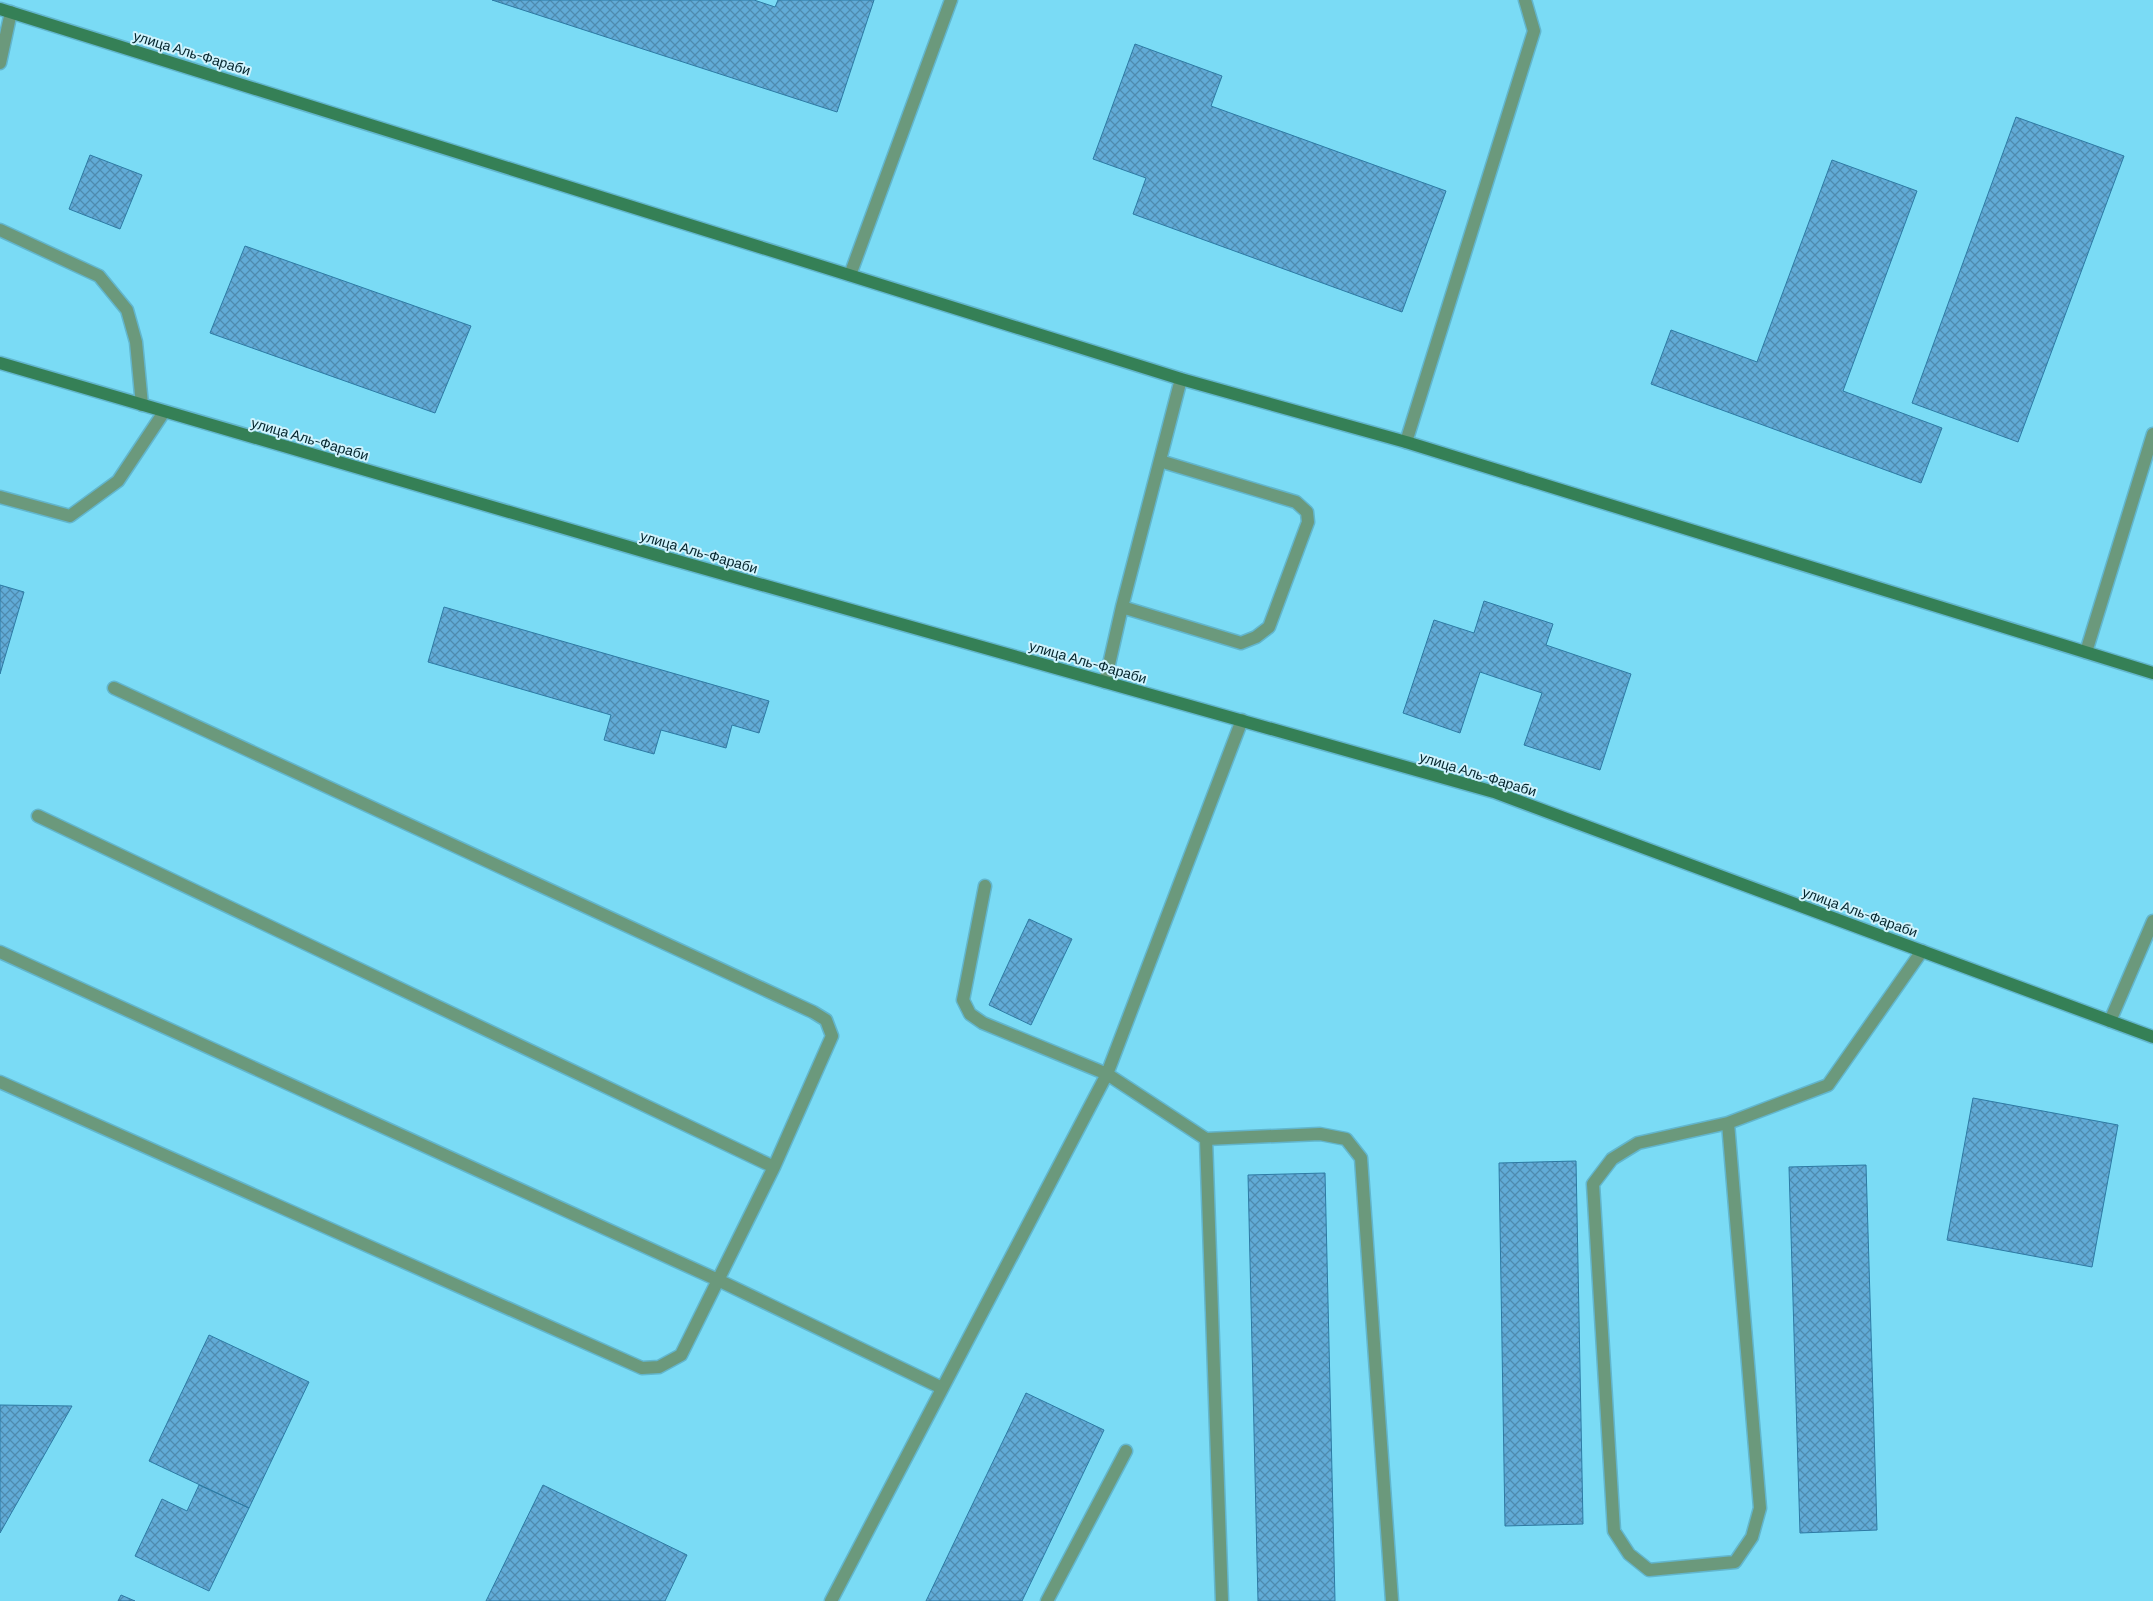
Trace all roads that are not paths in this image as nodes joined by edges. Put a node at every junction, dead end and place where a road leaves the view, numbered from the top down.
1 (951, 0) edge
2 (1525, 0) edge
3 (6, 11) edge
4 (0, 64) edge
5 (0, 230) edge
6 (850, 275) junction
7 (0, 363) edge
8 (1182, 379) junction
9 (142, 405) junction
10 (164, 412) junction
11 (2153, 434) edge
12 (1406, 442) junction
13 (1160, 461) junction
14 (0, 497) edge
15 (1122, 606) junction
16 (2086, 652) junction
17 (2153, 673) edge
18 (1105, 682) junction
19 (114, 688) dead end
20 (1242, 720) junction
21 (38, 816) dead end
22 (985, 886) dead end
23 (2153, 921) edge
24 (1922, 951) junction
25 (0, 952) edge
26 (2110, 1021) junction
27 (2153, 1037) edge
28 (1107, 1074) junction
29 (0, 1082) edge
30 (1728, 1122) junction
31 (1206, 1139) junction
32 (774, 1167) junction
33 (718, 1280) junction
34 (942, 1388) junction
35 (1126, 1451) dead end
36 (831, 1601) edge
37 (1047, 1601) edge
38 (1222, 1601) edge
39 (1392, 1601) edge

1 - 6 lane
2 - 12 lane
3 - 4 lane
3 - 6 main road, улица Аль-Фараби
5 - 9 lane
6 - 8 main road, улица Аль-Фараби
7 - 9 main road, улица Аль-Фараби
8 - 12 main road, улица Аль-Фараби
8 - 13 lane
9 - 10 main road, улица Аль-Фараби
10 - 14 lane
10 - 18 main road, улица Аль-Фараби
11 - 16 lane
12 - 16 main road, улица Аль-Фараби
13 - 15 lane
13 - 15 lane
15 - 18 lane
16 - 17 main road, улица Аль-Фараби
18 - 20 main road, улица Аль-Фараби
19 - 32 lane
20 - 24 main road, улица Аль-Фараби
20 - 28 lane
21 - 32 lane
22 - 28 lane
23 - 26 lane
24 - 26 main road, улица Аль-Фараби
24 - 30 lane
25 - 33 lane
26 - 27 main road, улица Аль-Фараби
28 - 31 lane
28 - 34 lane
29 - 33 lane
30 - 30 lane
31 - 38 lane
31 - 39 lane
32 - 33 lane
33 - 34 lane
34 - 36 lane
35 - 37 lane

